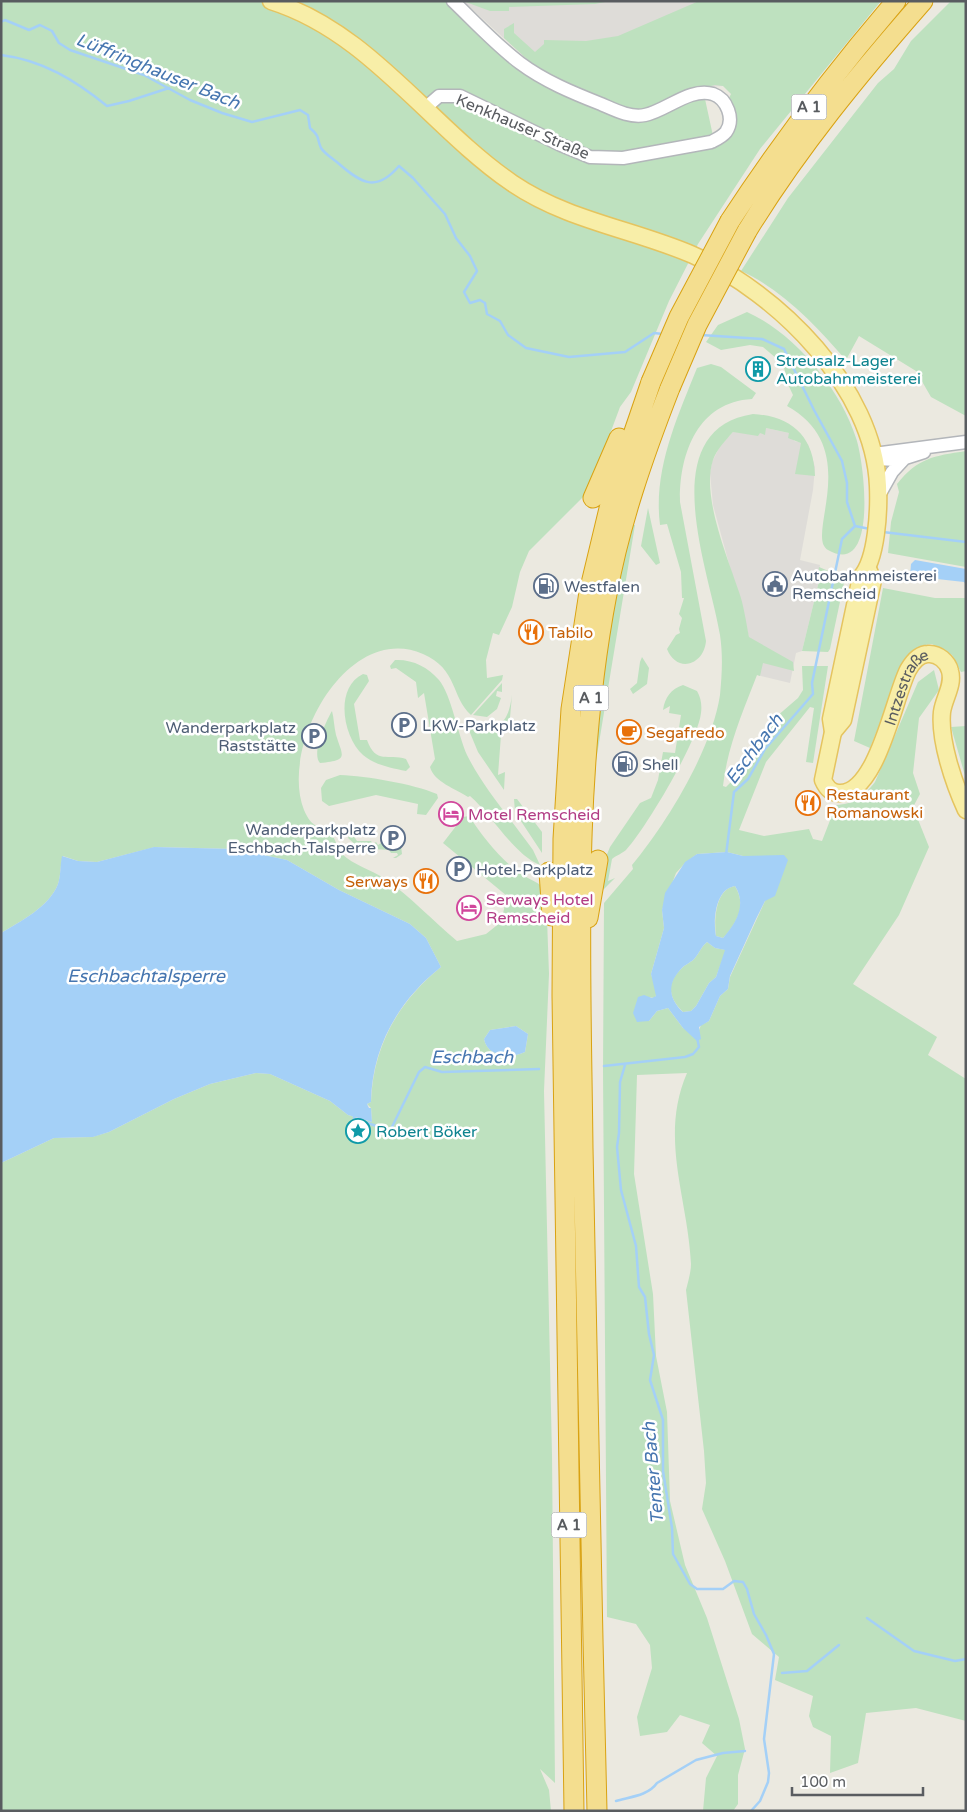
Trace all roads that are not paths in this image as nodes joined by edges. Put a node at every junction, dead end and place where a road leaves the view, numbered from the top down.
1 (271, 1) edge
2 (453, 1) edge
3 (896, 1) edge
4 (923, 1) edge
5 (424, 109) junction
6 (651, 382) junction
7 (670, 388) junction
8 (966, 442) edge
9 (938, 447) junction
10 (874, 457) junction
11 (904, 459) junction
12 (651, 478) dead end
13 (878, 497) junction
14 (593, 498) dead end
15 (966, 810) edge
16 (598, 860) dead end
17 (548, 872) dead end
18 (571, 954) junction
19 (574, 1811) edge
20 (597, 1811) edge

1 - 5 main road
2 - 5 street, Kenkhauser Straße
3 - 6 highway, A 1, bridge
4 - 7 highway, A 1, bridge
5 - 10 main road
6 - 14 highway
6 - 18 highway, A 1
7 - 12 highway
7 - 18 highway, A 1
8 - 9 street
9 - 10 street
9 - 11 street
10 - 11 street
10 - 13 main road
11 - 13 street
13 - 15 main road, Intzestraße
16 - 18 highway
17 - 18 highway
18 - 19 highway, A 1
18 - 20 highway, A 1

